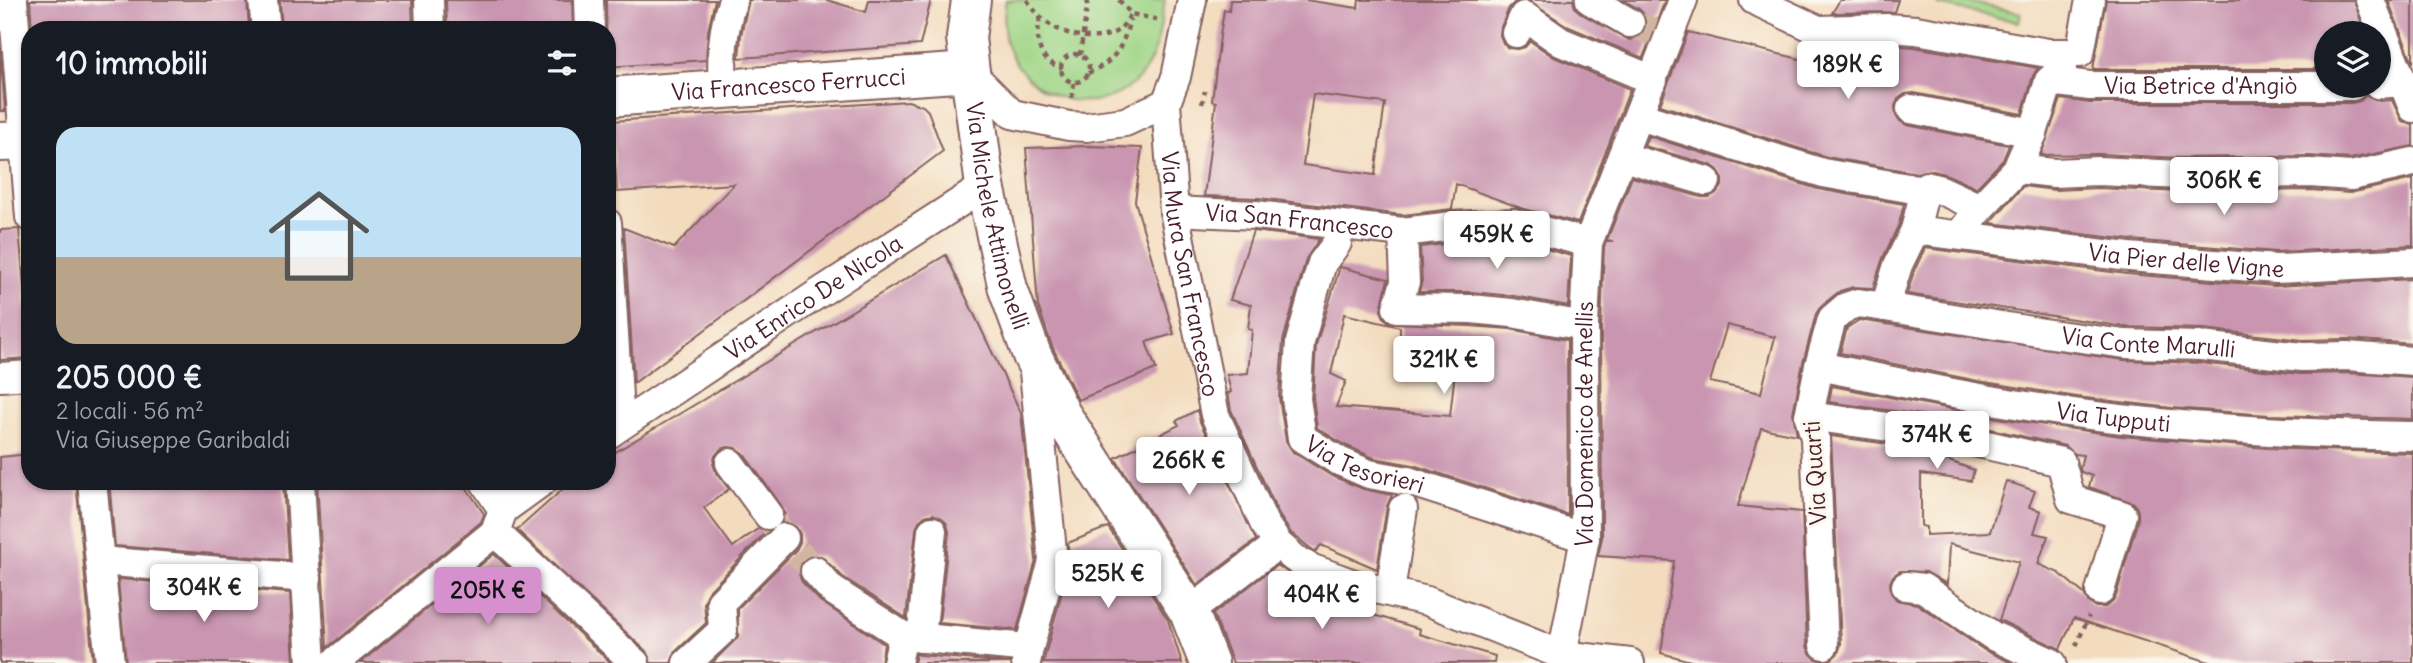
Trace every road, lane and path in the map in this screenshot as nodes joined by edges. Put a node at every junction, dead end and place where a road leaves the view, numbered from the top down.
1 (13, 0) edge
2 (263, 0) edge
3 (429, 0) edge
4 (589, 0) edge
5 (733, 0) edge
6 (971, 0) edge
7 (1027, 0) edge
8 (1088, 0) edge
9 (1119, 0) edge
10 (1590, 0) edge
11 (1683, 0) edge
12 (1754, 0) edge
13 (2090, 0) edge
14 (2370, 0) edge
15 (1189, 13) edge
16 (1131, 14) junction
17 (1040, 17) junction
18 (264, 21) edge
19 (430, 21) edge
20 (590, 21) edge
21 (2375, 21) edge
22 (1630, 23) tunnel mouth
23 (1516, 33) dead end
24 (1083, 36) junction
25 (2080, 53) junction
26 (1080, 55) junction
27 (1062, 68) junction
28 (970, 72) junction
29 (1088, 74) junction
30 (1653, 80) junction
31 (2049, 81) junction
32 (2391, 84) edge
33 (2314, 86) edge
34 (723, 89) junction
35 (616, 96) edge
36 (1166, 103) junction
37 (2413, 108) edge
38 (1911, 109) dead end
39 (1639, 116) junction
40 (2032, 133) junction
41 (17, 141) edge
42 (1623, 158) junction
43 (2413, 162) edge
44 (21, 164) edge
45 (2017, 169) junction
46 (1706, 181) dead end
47 (985, 186) junction
48 (1925, 191) junction
49 (1980, 208) junction
50 (1174, 211) junction
51 (1915, 230) junction
52 (1403, 232) junction
53 (1959, 235) junction
54 (1337, 243) dead end
55 (1588, 243) junction
56 (2413, 262) edge
57 (1885, 307) junction
58 (1584, 326) junction
59 (1032, 355) junction
60 (2413, 361) edge
61 (1819, 366) junction
62 (616, 368) edge
63 (21, 376) edge
64 (0, 377) edge
65 (2028, 406) junction
66 (1809, 416) junction
67 (619, 417) edge
68 (2413, 436) edge
69 (2021, 452) junction
70 (730, 463) dead end
71 (93, 490) edge
72 (301, 490) edge
73 (487, 490) edge
74 (534, 490) edge
75 (1403, 509) dead end
76 (768, 514) tunnel mouth
77 (499, 521) junction
78 (932, 531) dead end
79 (784, 538) dead end
80 (1585, 538) junction
81 (1278, 544) junction
82 (100, 561) junction
83 (815, 571) tunnel mouth
84 (307, 578) junction
85 (1906, 586) dead end
86 (1390, 591) junction
87 (2100, 591) joint
88 (1189, 611) junction
89 (912, 637) junction
90 (1824, 646) dead end
91 (1028, 655) edge
92 (2063, 657) edge
93 (1564, 659) edge
94 (110, 663) edge
95 (311, 663) edge
96 (334, 663) edge
97 (635, 663) edge
98 (687, 663) edge
99 (897, 663) edge
100 (1209, 663) edge
101 (1630, 663) edge

1 - 41 street
2 - 18 street
3 - 19 street
4 - 20 street
5 - 34 street
6 - 28 street, Via Michele Attimonelli
7 - 17 path
8 - 24 path
9 - 16 path
10 - 22 street
11 - 30 street, Via Domenico de Anellis
12 - 25 street
13 - 25 street
14 - 21 street
15 - 16 path
15 - 36 street
16 - 24 path
16 - 29 path
17 - 24 path
17 - 27 path
23 - 30 street
24 - 26 path
25 - 31 street
26 - 27 path
26 - 29 path
27 - 29 path
28 - 34 street, Via Francesco Ferrucci
28 - 36 street
28 - 47 street, Via Michele Attimonelli
30 - 39 street, Via Domenico de Anellis
31 - 33 street, Via Betrice d'Angiò
31 - 40 street
32 - 37 street
34 - 35 street, Via Francesco Ferrucci
36 - 50 street, Via Mura San Francesco
38 - 40 street
39 - 42 street, Via Domenico de Anellis
39 - 48 street
40 - 45 street
41 - 44 street
42 - 46 street
42 - 55 street, Via Domenico de Anellis
43 - 45 street
45 - 49 street
47 - 59 street, Via Michele Attimonelli
47 - 67 street, Via Enrico De Nicola
48 - 49 street
48 - 51 street
49 - 53 street
50 - 52 street, Via San Francesco
50 - 81 street, Via Mura San Francesco
51 - 53 street, Via Pier delle Vigne
51 - 57 street
52 - 55 street, Via San Francesco
52 - 58 street
53 - 56 street, Via Pier delle Vigne
54 - 80 street, Via Tesorieri
55 - 58 street, Via Domenico de Anellis
57 - 60 street, Via Conte Marulli
57 - 61 street, Via Quarti
58 - 80 street, Via Domenico de Anellis
59 - 88 street, Via Michele Attimonelli
59 - 91 street
61 - 65 street, Via Tupputi
61 - 66 street, Via Quarti
62 - 67 street
63 - 64 street
65 - 68 street, Via Tupputi
65 - 69 street
66 - 69 street
66 - 90 street, Via Quarti
69 - 87 street
70 - 76 street
71 - 82 street
72 - 84 street
73 - 77 street
74 - 77 street
75 - 86 street
77 - 96 street
77 - 97 street
78 - 89 street
79 - 98 street
80 - 93 street, Via Domenico de Anellis
81 - 86 street, Via Mura San Francesco
81 - 88 street
82 - 84 street
82 - 94 street
83 - 89 street
84 - 95 street
85 - 92 street
86 - 93 street, Via Mura San Francesco
87 - 92 path
88 - 100 street, Via Michele Attimonelli
89 - 91 street
89 - 99 street
93 - 101 street, Via Mura San Francesco

